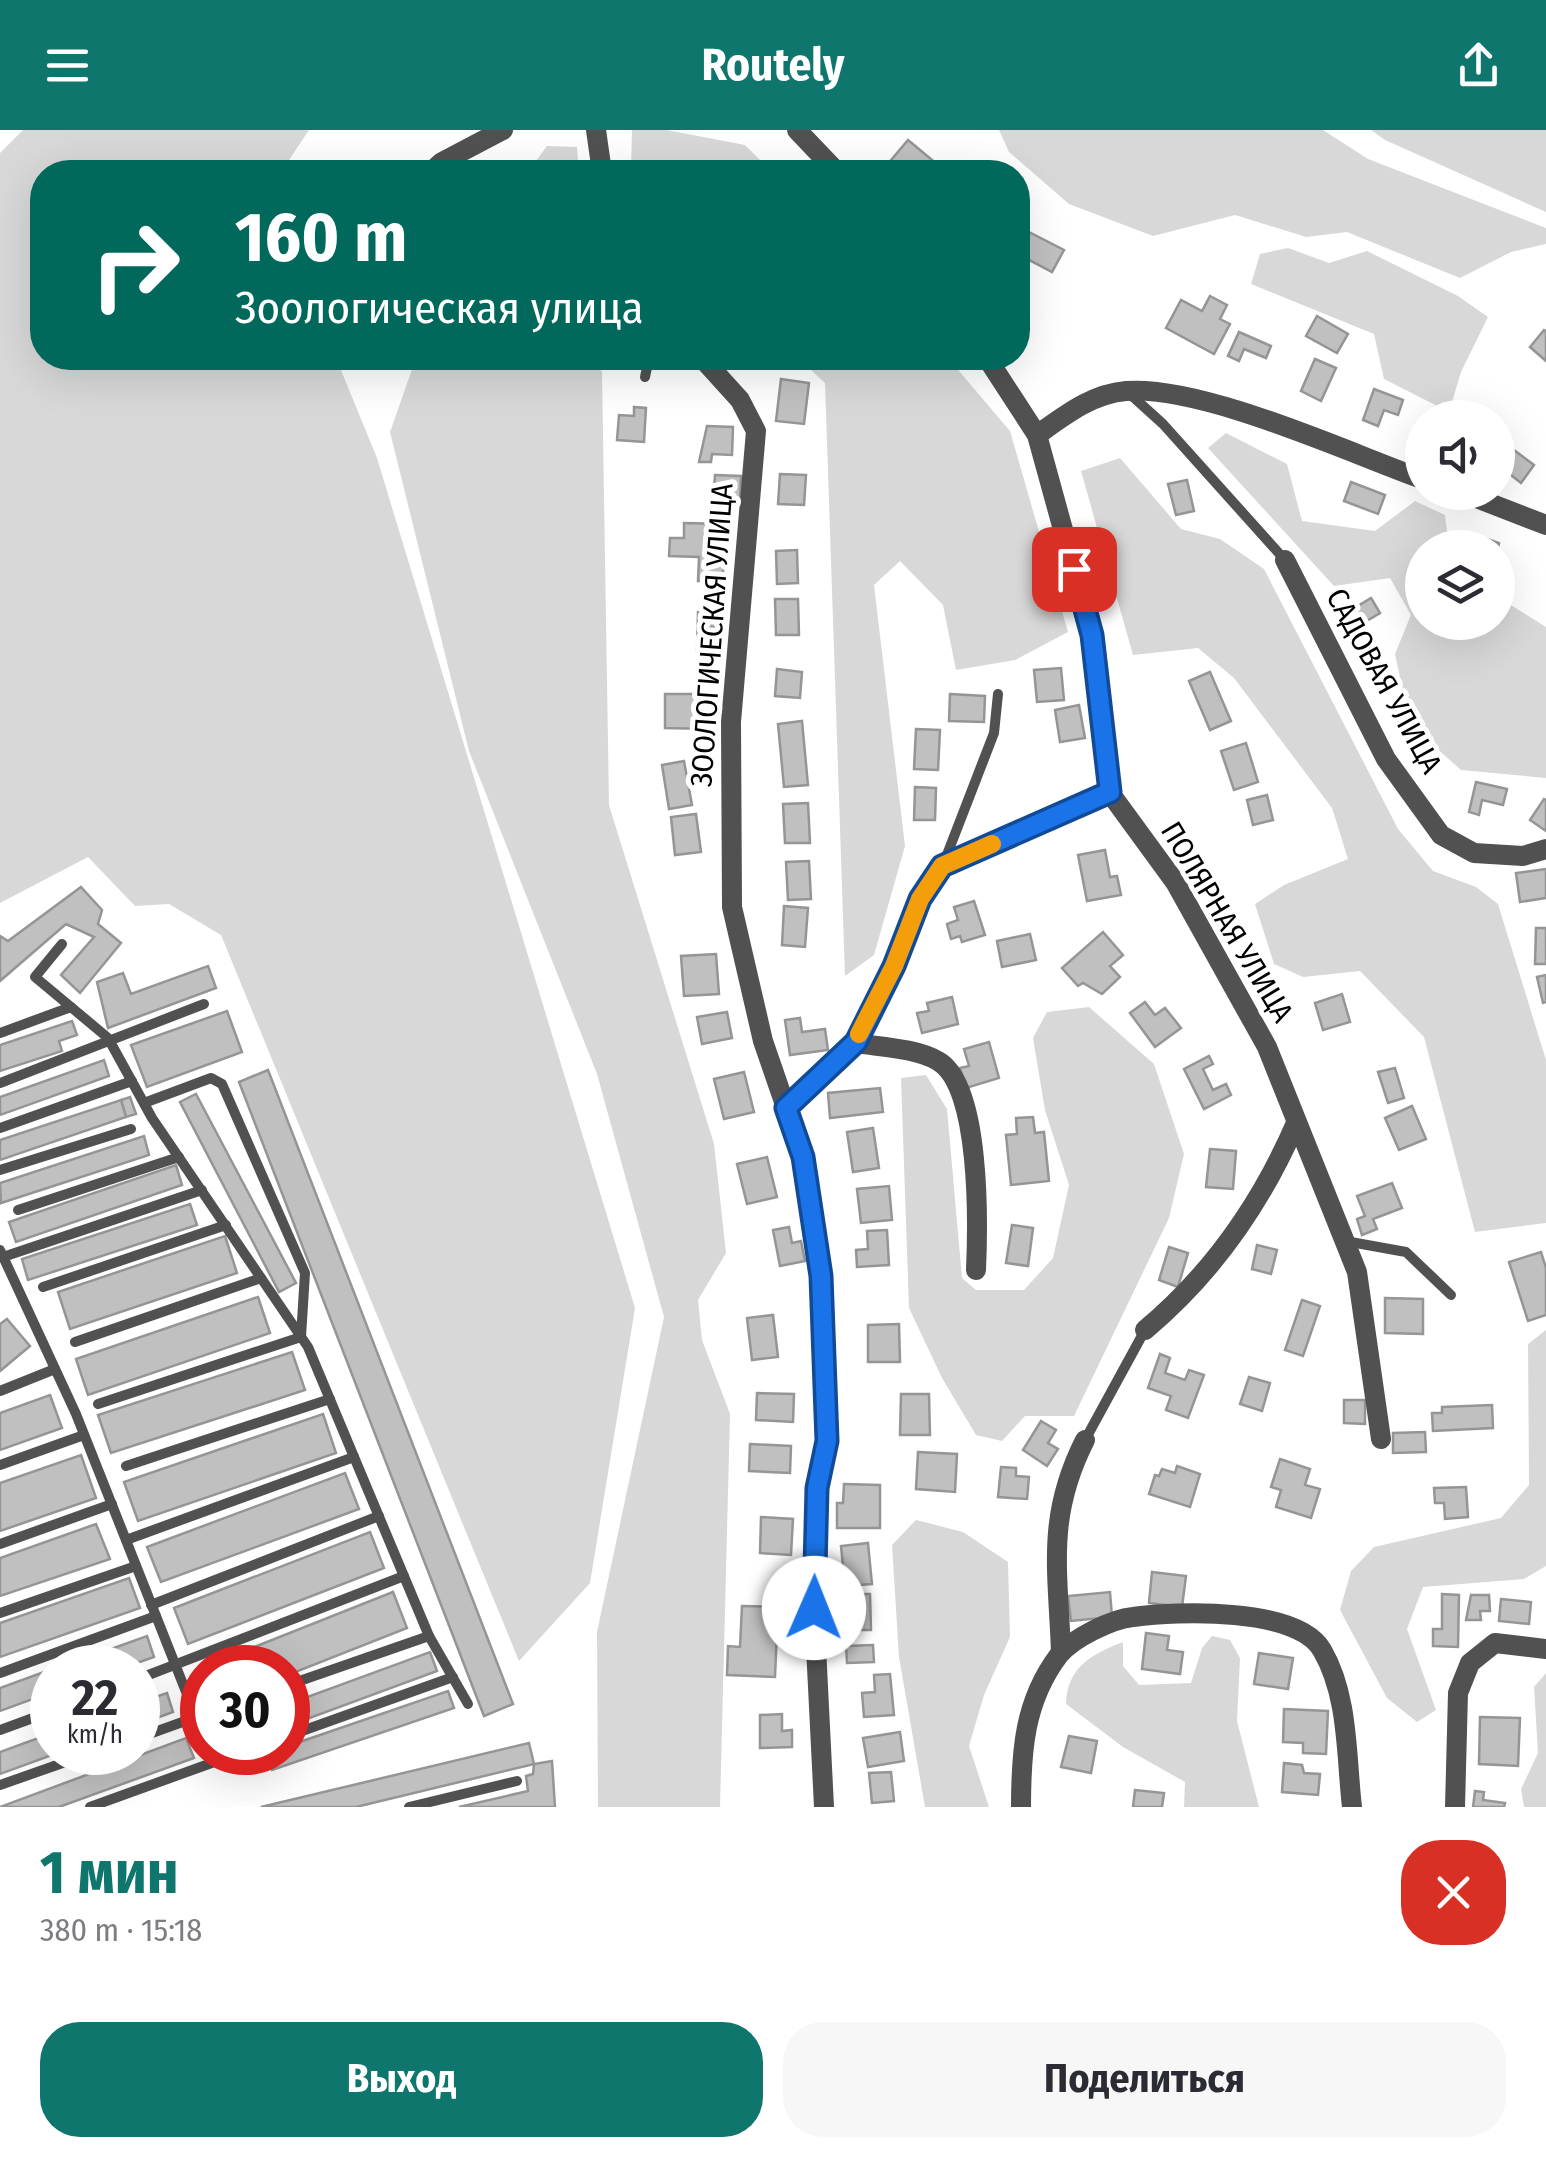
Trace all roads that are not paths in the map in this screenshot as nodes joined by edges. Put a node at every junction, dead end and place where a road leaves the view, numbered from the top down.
1 (503, 130) edge
2 (596, 130) edge
3 (797, 130) edge
4 (446, 160) edge
5 (600, 160) edge
6 (825, 160) edge
7 (646, 370) edge
8 (714, 370) edge
9 (995, 370) edge
10 (645, 377) dead end
11 (1126, 391) junction
12 (1037, 436) junction
13 (1405, 473) edge
14 (1507, 510) edge
15 (1546, 525) edge
16 (1285, 560) joint
17 (998, 694) dead end
18 (1110, 792) junction
19 (1546, 849) edge
20 (942, 866) junction
21 (62, 944) dead end
22 (204, 1004) dead end
23 (71, 1007) junction
24 (0, 1033) edge
25 (108, 1038) junction
26 (854, 1043) junction
27 (0, 1082) edge
28 (132, 1082) junction
29 (144, 1103) junction
30 (786, 1108) junction
31 (1296, 1123) junction
32 (0, 1128) edge
33 (131, 1130) dead end
34 (179, 1157) junction
35 (0, 1170) edge
36 (202, 1190) junction
37 (18, 1210) dead end
38 (226, 1225) junction
39 (1344, 1241) junction
40 (1, 1254) edge
41 (976, 1270) dead end
42 (262, 1278) junction
43 (43, 1287) dead end
44 (1451, 1295) dead end
45 (1145, 1330) joint
46 (301, 1337) junction
47 (75, 1342) dead end
48 (55, 1369) junction
49 (0, 1391) edge
50 (330, 1399) junction
51 (98, 1404) dead end
52 (84, 1435) junction
53 (1381, 1439) dead end
54 (1085, 1440) joint
55 (354, 1456) junction
56 (0, 1465) edge
57 (126, 1466) dead end
58 (112, 1504) junction
59 (379, 1516) junction
60 (126, 1540) junction
61 (0, 1544) edge
62 (136, 1566) junction
63 (404, 1576) junction
64 (154, 1610) junction
65 (0, 1613) edge
66 (430, 1636) junction
67 (1546, 1649) edge
68 (1061, 1652) junction
69 (176, 1664) junction
70 (160, 1670) edge
71 (0, 1673) edge
72 (180, 1673) edge
73 (453, 1677) junction
74 (310, 1678) edge
75 (468, 1704) dead end
76 (30, 1719) edge
77 (310, 1728) edge
78 (0, 1730) edge
79 (30, 1774) edge
80 (180, 1774) edge
81 (516, 1781) dead end
82 (0, 1785) edge
83 (90, 1807) edge
84 (409, 1807) edge
85 (824, 1807) edge
86 (1022, 1807) edge
87 (1352, 1807) edge
88 (1455, 1807) edge

1 - 4 street
2 - 5 street
3 - 6 street
7 - 10 lane
8 - 30 street, ЗООЛОГИЧЕСКАЯ УЛИЦА
9 - 12 street, ПОЛЯРНАЯ УЛИЦА
11 - 12 street
11 - 13 street
11 - 16 lane
12 - 18 street, ПОЛЯРНАЯ УЛИЦА
14 - 15 street
16 - 19 street, САДОВАЯ УЛИЦА
17 - 20 lane
18 - 20 street
18 - 31 street, ПОЛЯРНАЯ УЛИЦА
20 - 26 street
21 - 23 lane
22 - 25 lane
23 - 24 lane
23 - 25 lane
25 - 27 lane
25 - 28 lane
26 - 30 street
26 - 41 street
28 - 29 lane
28 - 32 lane
29 - 34 lane
29 - 46 lane
30 - 85 street, ЗООЛОГИЧЕСКАЯ УЛИЦА
31 - 39 street, ПОЛЯРНАЯ УЛИЦА
31 - 45 street
33 - 35 lane
34 - 36 lane
34 - 37 lane
36 - 38 lane
36 - 40 lane
38 - 42 lane
38 - 43 lane
39 - 44 lane
39 - 53 street, ПОЛЯРНАЯ УЛИЦА
40 - 48 lane
42 - 46 lane
42 - 47 lane
45 - 54 lane
46 - 50 lane
46 - 51 lane
48 - 49 lane
48 - 52 lane
50 - 55 lane
50 - 57 lane
52 - 56 lane
52 - 58 lane
54 - 68 street
55 - 59 lane
55 - 60 lane
58 - 60 lane
58 - 61 lane
59 - 63 lane
59 - 64 lane
60 - 62 lane
62 - 64 lane
62 - 65 lane
63 - 66 lane
63 - 69 lane
64 - 69 lane
64 - 71 lane
66 - 73 lane
66 - 74 lane
67 - 88 street
68 - 86 street
68 - 87 street
69 - 70 lane
69 - 72 lane
73 - 75 lane
73 - 77 lane
76 - 78 lane
79 - 82 lane
80 - 83 lane
81 - 84 lane

